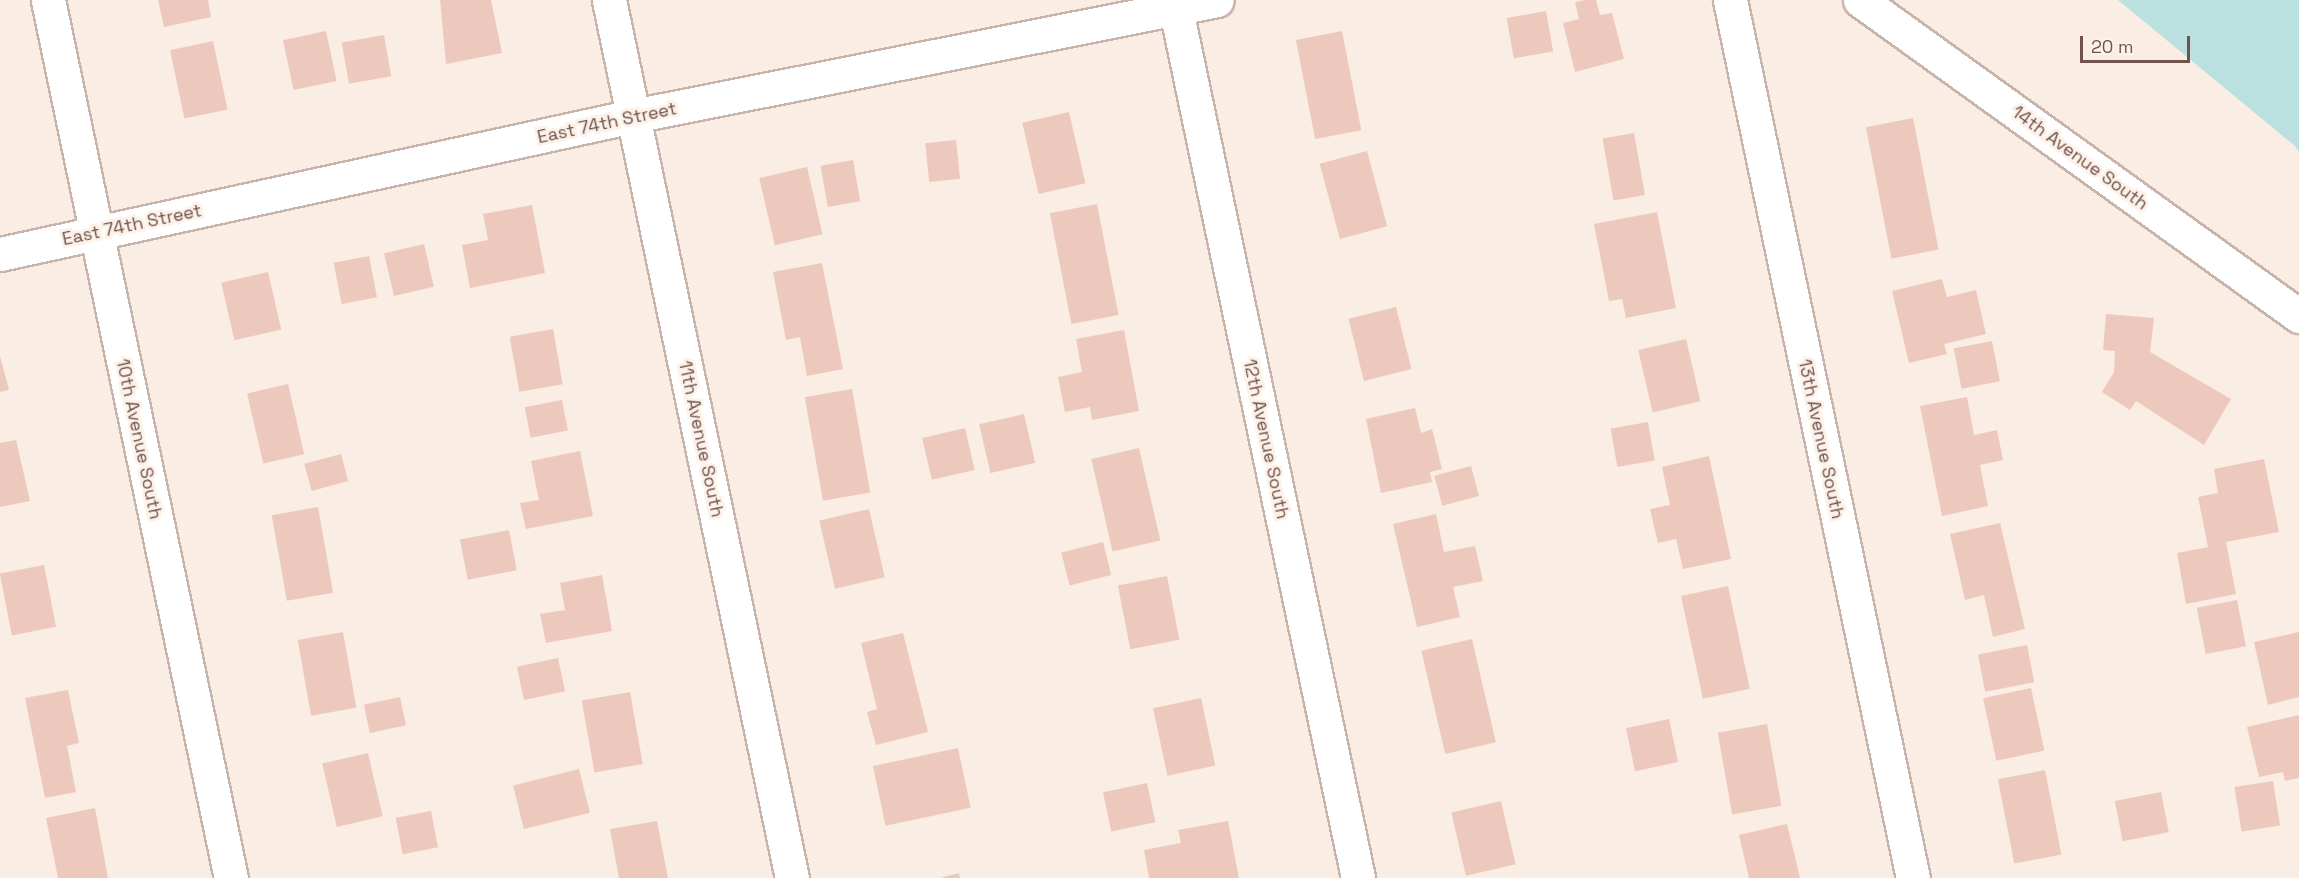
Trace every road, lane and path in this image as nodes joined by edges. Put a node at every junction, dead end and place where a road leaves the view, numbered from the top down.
1 (48, 0) edge
2 (609, 0) edge
3 (1216, 0) edge
4 (1730, 0) edge
5 (1860, 0) edge
6 (1175, 5) edge
7 (633, 116) junction
8 (96, 233) junction
9 (0, 254) edge
10 (2299, 316) edge
11 (231, 878) edge
12 (792, 878) edge
13 (1358, 878) edge
14 (1913, 878) edge

1 - 8 street, 10th Avenue South
2 - 7 street, 11th Avenue South
3 - 6 street, East 74th Street
4 - 14 street, 13th Avenue South
5 - 10 street, 14th Avenue South
6 - 7 street, East 74th Street
6 - 13 street, 12th Avenue South
7 - 8 street, East 74th Street
7 - 12 street, 11th Avenue South
8 - 9 street, East 74th Street
8 - 11 street, 10th Avenue South

